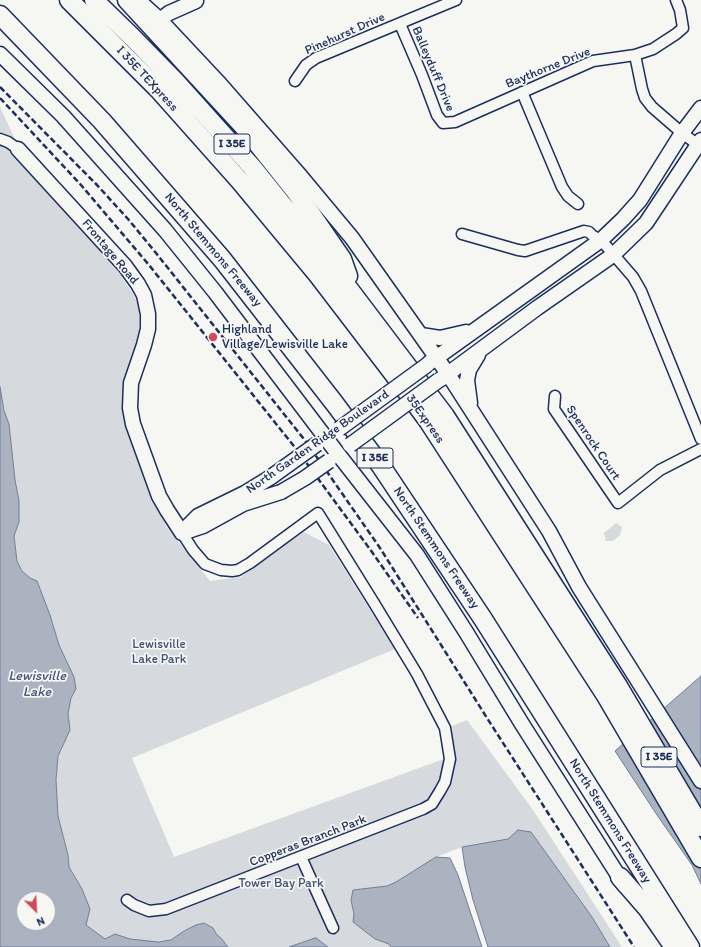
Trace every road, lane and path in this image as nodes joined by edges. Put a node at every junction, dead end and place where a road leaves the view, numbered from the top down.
1 (69, 0) edge
2 (94, 0) edge
3 (127, 0) edge
4 (138, 0) edge
5 (456, 0) edge
6 (676, 0) edge
7 (191, 1) edge
8 (0, 16) edge
9 (160, 20) junction
10 (400, 24) junction
11 (0, 54) edge
12 (635, 55) junction
13 (294, 81) dead end
14 (522, 92) junction
15 (701, 108) edge
16 (443, 123) joint
17 (682, 133) junction
18 (0, 139) edge
19 (700, 144) edge
20 (18, 149) joint
21 (222, 161) joint
22 (578, 204) dead end
23 (462, 234) dead end
24 (601, 240) junction
25 (613, 255) junction
26 (357, 299) junction
27 (474, 330) junction
28 (421, 335) junction
29 (482, 349) junction
30 (432, 361) junction
31 (444, 377) junction
32 (555, 396) dead end
33 (472, 412) junction
34 (701, 439) edge
35 (321, 441) junction
36 (701, 449) edge
37 (333, 458) junction
38 (182, 533) junction
39 (611, 690) junction
40 (701, 781) edge
41 (701, 827) edge
42 (301, 857) junction
43 (701, 858) edge
44 (620, 878) junction
45 (126, 900) dead end
46 (333, 928) dead end
47 (664, 947) edge
48 (674, 947) edge
49 (690, 947) edge

1 - 21 highway, I 35E TEXpress
2 - 26 highway, I 35E
3 - 26 highway
4 - 9 main road
5 - 10 street, Pinehurst Drive
6 - 12 street, Baythorne Drive
7 - 9 main road
8 - 49 highway, North Stemmons Freeway / I 35E
9 - 28 main road
10 - 13 street, Pinehurst Drive
10 - 16 street, Balleyduff Drive
11 - 35 main road, North Stemmons Freeway
12 - 14 street, Baythorne Drive
12 - 17 street
14 - 16 street, Baythorne Drive
14 - 22 street
15 - 17 main road, North Garden Ridge Boulevard
17 - 19 street
17 - 24 main road, North Garden Ridge Boulevard
18 - 20 street
19 - 25 main road, North Garden Ridge Boulevard
20 - 38 main road, Frontage Road
21 - 39 highway, 35Express
23 - 24 street
24 - 25 street
24 - 27 main road, North Garden Ridge Boulevard
25 - 29 main road, North Garden Ridge Boulevard
25 - 34 street
26 - 39 highway, I 35E
27 - 28 main road
27 - 30 main road, North Garden Ridge Boulevard
28 - 30 main road
29 - 31 main road, North Garden Ridge Boulevard
29 - 33 main road
30 - 31 main road
30 - 35 main road, North Garden Ridge Boulevard, bridge
31 - 33 main road
31 - 37 main road, North Garden Ridge Boulevard, bridge
32 - 36 street, Spenrock Court
33 - 40 main road
35 - 37 main road, North Stemmons Freeway
35 - 38 main road, North Garden Ridge Boulevard, bridge
37 - 38 main road, North Garden Ridge Boulevard, bridge
37 - 44 main road, North Stemmons Freeway
38 - 42 street, Copperas Branch Park
39 - 41 highway, I 35E
39 - 43 highway
42 - 45 street, Copperas Branch Park
42 - 46 street
44 - 47 main road, North Stemmons Freeway
44 - 48 highway

